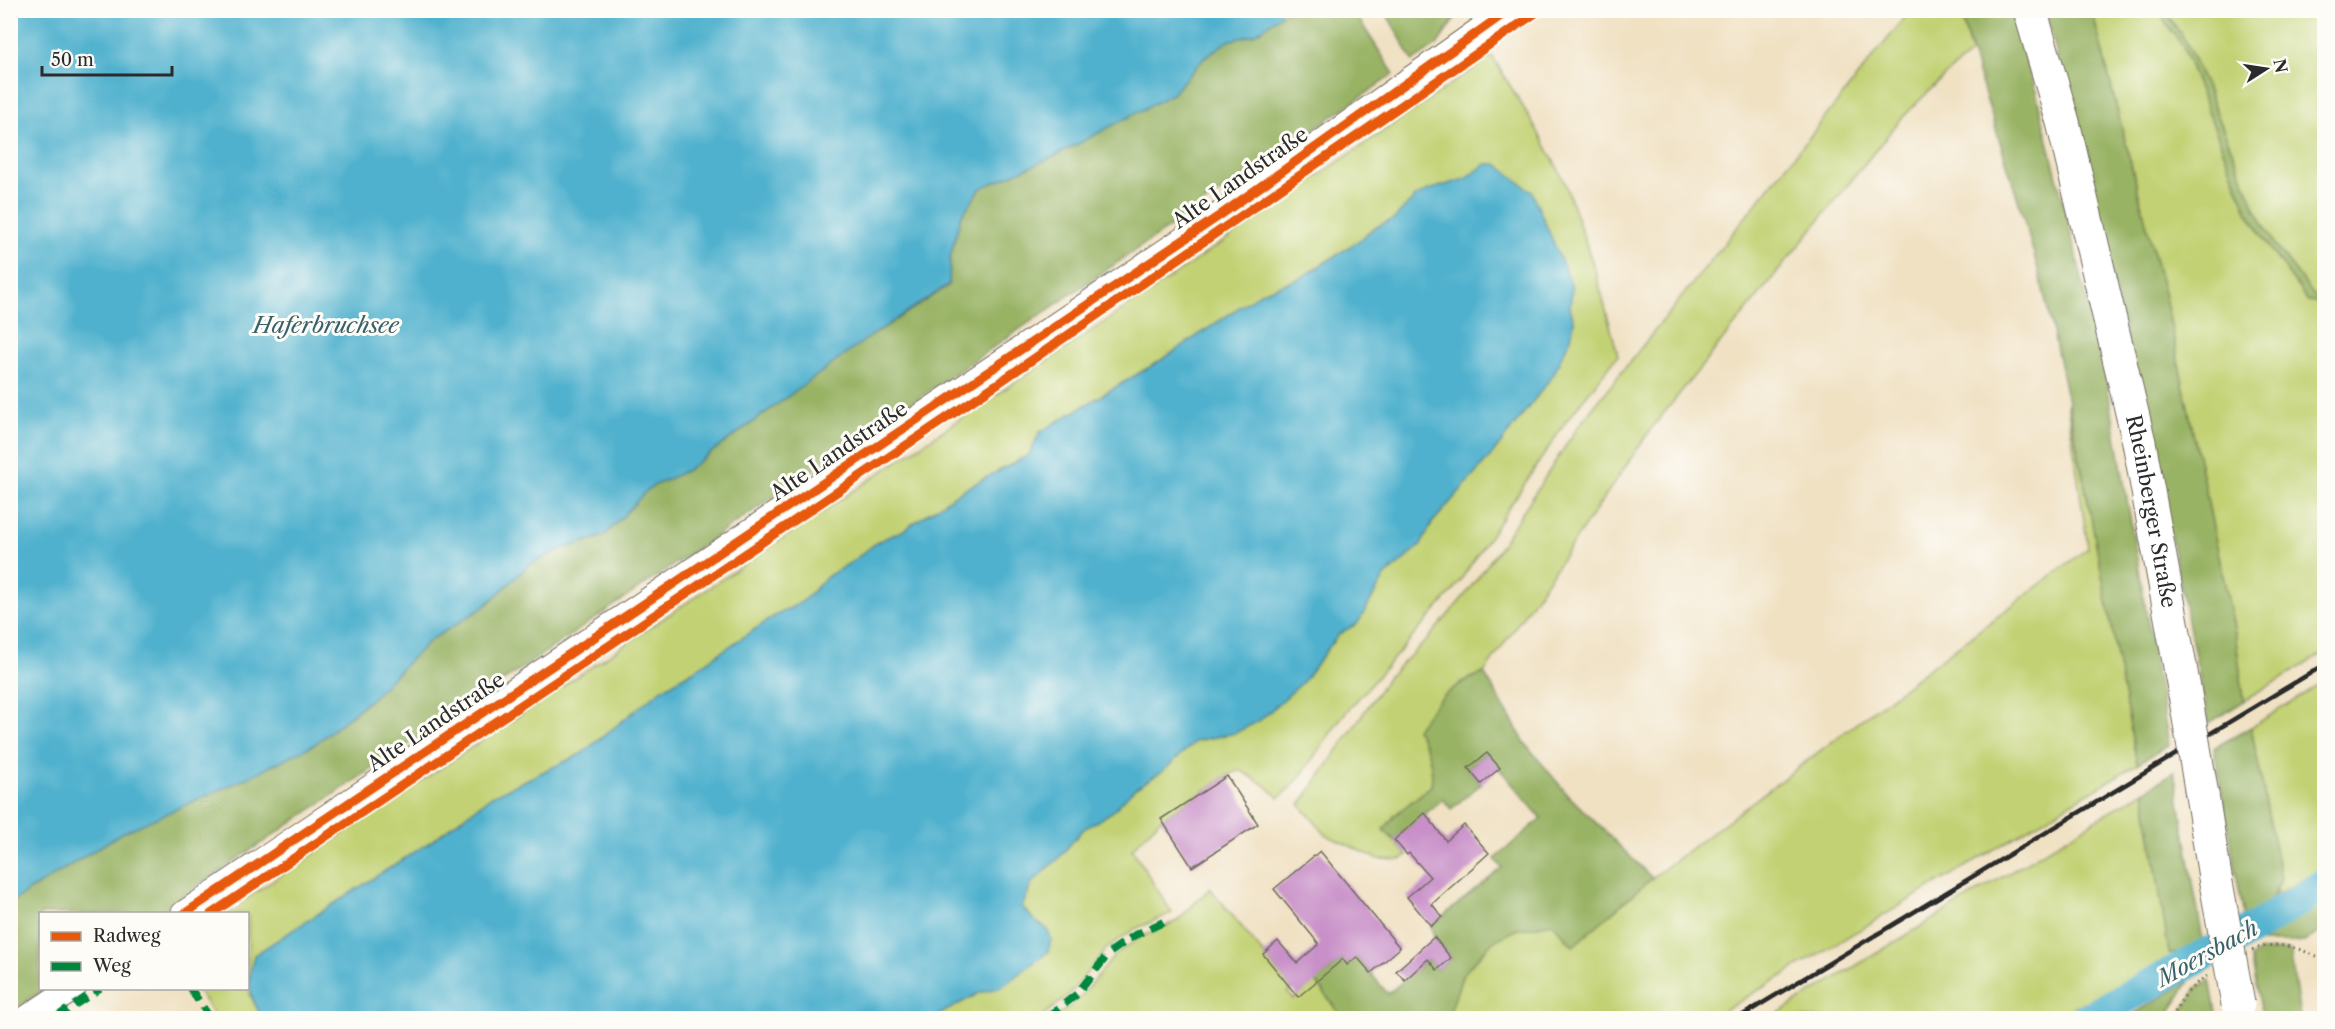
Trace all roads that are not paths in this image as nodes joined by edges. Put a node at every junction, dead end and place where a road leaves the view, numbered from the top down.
1 (2030, 10) edge
2 (1502, 12) edge
3 (187, 912) edge
4 (70, 990) edge
5 (2240, 1011) edge
6 (28, 1018) edge

1 - 5 main road, Rheinberger Straße, bridge
2 - 3 street, Alte Landstraße
4 - 6 street

